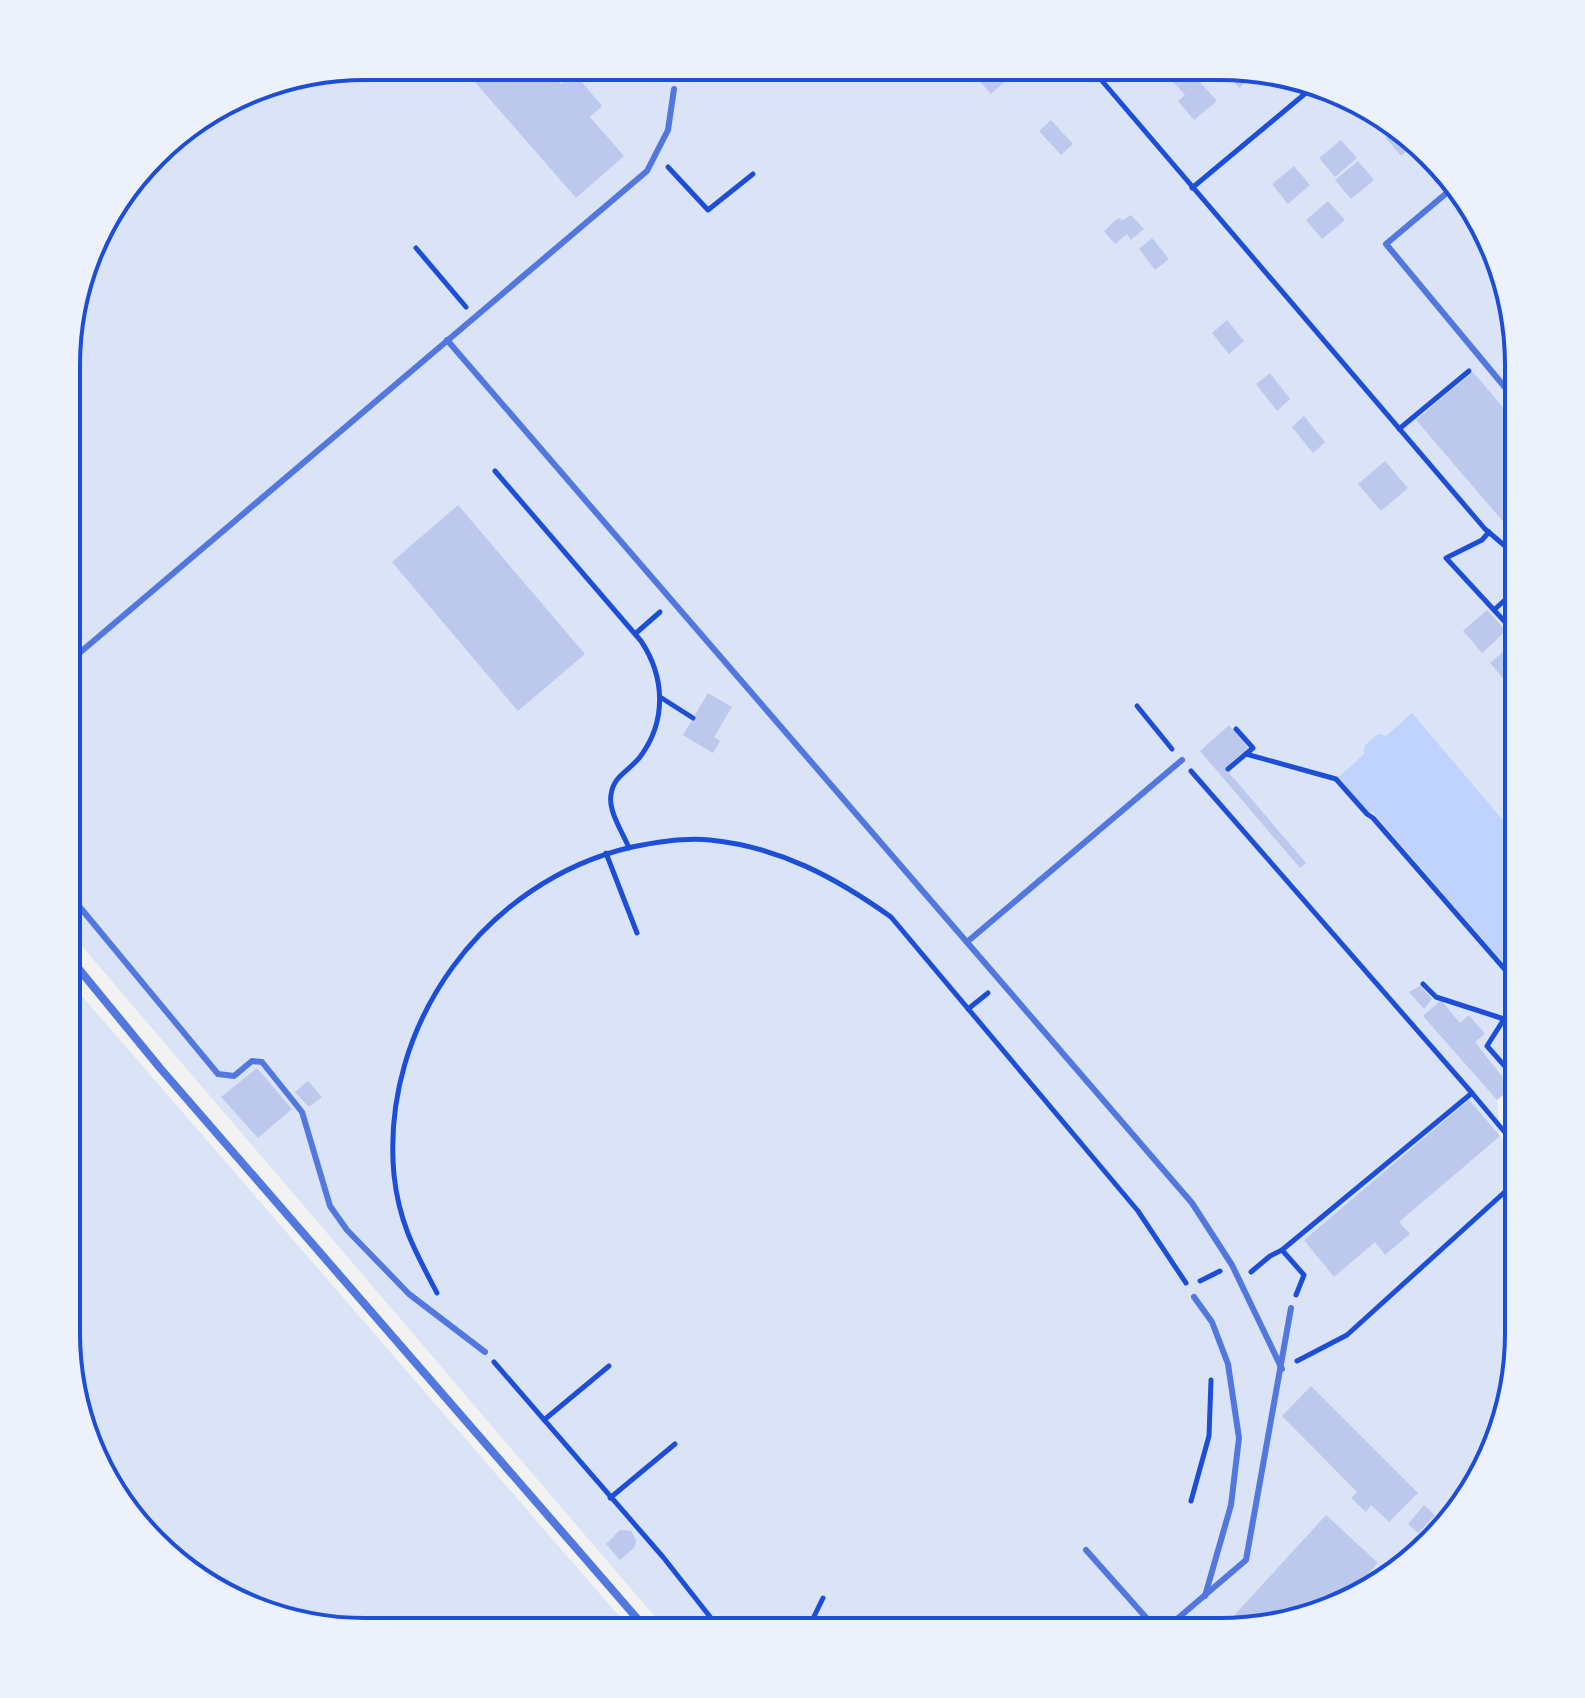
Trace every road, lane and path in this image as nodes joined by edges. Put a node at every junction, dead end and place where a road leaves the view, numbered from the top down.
1 (1101, 80) edge
2 (674, 89) dead end
3 (1306, 93) edge
4 (647, 171) junction
5 (753, 174) dead end
6 (1192, 188) junction
7 (1447, 193) edge
8 (416, 248) dead end
9 (474, 317) junction
10 (447, 340) junction
11 (1483, 359) junction
12 (1504, 385) edge
13 (1399, 429) junction
14 (495, 471) dead end
15 (1489, 532) junction
16 (1504, 545) edge
17 (673, 601) junction
18 (1504, 601) edge
19 (1494, 610) junction
20 (1504, 621) edge
21 (635, 634) junction
22 (80, 652) edge
23 (660, 697) junction
24 (1137, 706) dead end
25 (693, 718) dead end
26 (1236, 729) dead end
27 (1246, 754) junction
28 (1182, 760) junction
29 (1228, 769) dead end
30 (629, 848) junction
31 (606, 853) junction
32 (81, 908) edge
33 (637, 933) dead end
34 (967, 942) junction
35 (1505, 969) edge
36 (81, 971) edge
37 (1001, 982) junction
38 (1423, 984) dead end
39 (968, 1009) junction
40 (1504, 1019) joint
41 (1505, 1066) edge
42 (1472, 1093) junction
43 (1505, 1132) edge
44 (1505, 1192) edge
45 (1282, 1250) junction
46 (1232, 1265) junction
47 (1250, 1273) dead end
48 (1194, 1297) dead end
49 (443, 1303) dead end
50 (1291, 1308) joint
51 (485, 1352) joint
52 (609, 1366) dead end
53 (1211, 1367) dead end
54 (1282, 1369) junction
55 (544, 1420) junction
56 (675, 1444) dead end
57 (610, 1498) junction
58 (1191, 1501) dead end
59 (1086, 1550) dead end
60 (1205, 1596) junction
61 (823, 1598) dead end
62 (814, 1617) edge
63 (1147, 1617) edge
64 (1178, 1617) edge
65 (636, 1618) edge
66 (711, 1618) edge

1 - 6 path
2 - 4 lane
3 - 6 path
4 - 5 path
4 - 9 lane
6 - 13 path
7 - 11 lane
8 - 9 path
9 - 10 lane
10 - 17 lane
10 - 22 lane
11 - 12 lane
11 - 13 path
13 - 15 path
14 - 21 path
15 - 16 path
15 - 19 path
17 - 21 path
17 - 34 lane
18 - 19 path
19 - 20 path
21 - 23 path
23 - 25 path
23 - 30 path
24 - 28 path
26 - 27 path
27 - 29 path
27 - 35 path
28 - 34 lane
28 - 42 path
30 - 31 path
30 - 39 path
31 - 33 path
31 - 49 path
32 - 51 lane
34 - 37 lane
36 - 65 street
37 - 39 path
37 - 46 lane
38 - 40 path
39 - 46 path
40 - 41 path
42 - 43 path
42 - 45 path
44 - 54 path
45 - 47 path
45 - 50 path
46 - 54 lane
48 - 60 lane
50 - 54 lane
51 - 55 path
52 - 55 path
53 - 58 path
54 - 60 lane
55 - 57 path
56 - 57 path
57 - 66 path
59 - 63 lane
60 - 64 lane
61 - 62 path

